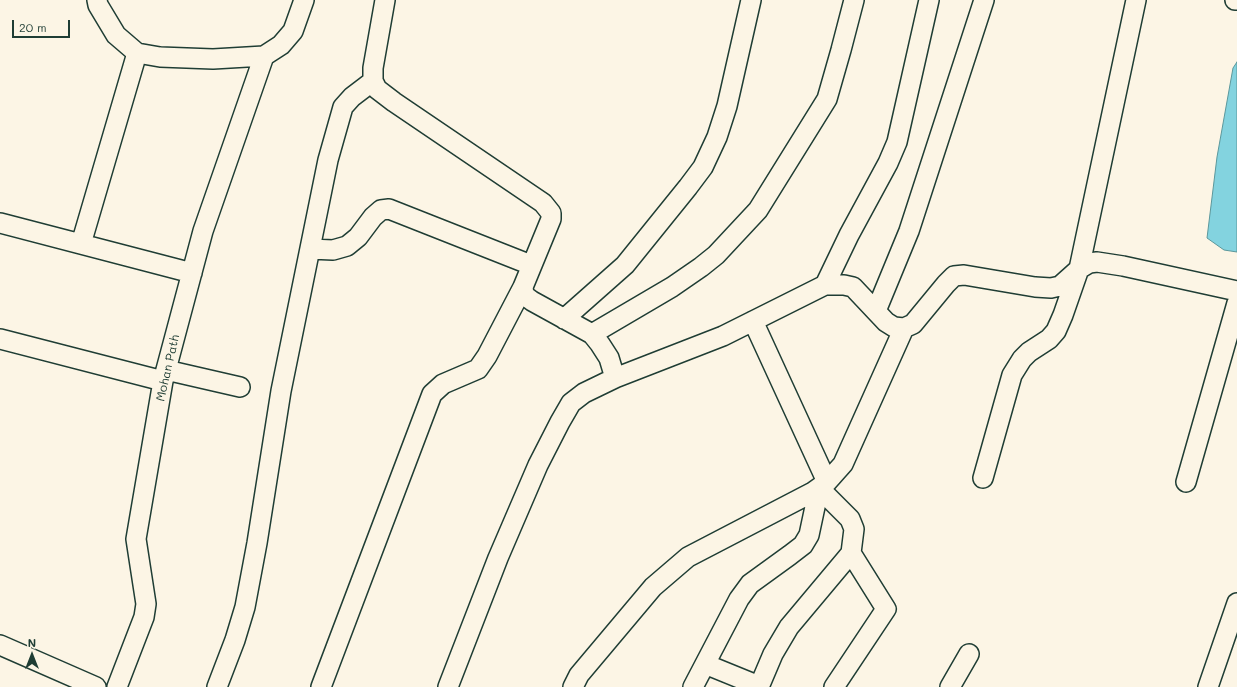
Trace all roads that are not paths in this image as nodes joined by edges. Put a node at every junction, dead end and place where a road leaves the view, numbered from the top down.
1 (97, 0) edge
2 (304, 0) edge
3 (385, 0) edge
4 (751, 0) edge
5 (854, 0) edge
6 (929, 0) edge
7 (984, 0) edge
8 (1136, 0) edge
9 (137, 53) junction
10 (264, 56) junction
11 (373, 81) junction
12 (0, 223) edge
13 (81, 244) junction
14 (310, 249) junction
15 (531, 265) junction
16 (1079, 269) junction
17 (192, 273) junction
18 (825, 286) junction
19 (523, 287) junction
20 (1237, 290) edge
21 (1237, 303) edge
22 (876, 311) junction
23 (564, 319) junction
24 (753, 321) junction
25 (904, 328) junction
26 (592, 334) junction
27 (0, 339) edge
28 (164, 376) junction
29 (615, 378) junction
30 (240, 388) dead end
31 (983, 478) dead end
32 (1186, 482) dead end
33 (823, 485) junction
34 (851, 553) junction
35 (1237, 603) edge
36 (0, 645) edge
37 (969, 654) dead end
38 (705, 664) junction
39 (96, 687) edge
40 (117, 687) edge
41 (217, 687) edge
42 (321, 687) edge
43 (448, 687) edge
44 (573, 687) edge
45 (693, 687) edge
46 (759, 687) edge
47 (834, 687) edge
48 (950, 687) edge
49 (1208, 687) edge

1 - 9 street
2 - 10 street
3 - 11 street
4 - 23 street
5 - 26 street
6 - 18 street
7 - 22 street
8 - 16 street
9 - 10 street
9 - 13 street
10 - 17 street, Mohan Path
11 - 14 street
11 - 15 street
12 - 13 street
13 - 17 street
14 - 15 street
14 - 41 street
15 - 19 street
16 - 20 street
16 - 25 street
16 - 31 street
17 - 28 street, Mohan Path
18 - 22 street
18 - 24 street
19 - 23 street
19 - 42 street
21 - 32 street
22 - 25 street
23 - 26 street
24 - 29 street
24 - 33 street
25 - 33 street
26 - 29 street
27 - 28 street
28 - 30 street
28 - 40 street, Mohan Path
29 - 43 street
33 - 34 street
33 - 38 street
33 - 44 street
34 - 46 street
34 - 47 street
35 - 49 street
36 - 39 street
37 - 48 street
38 - 45 street
38 - 46 street

